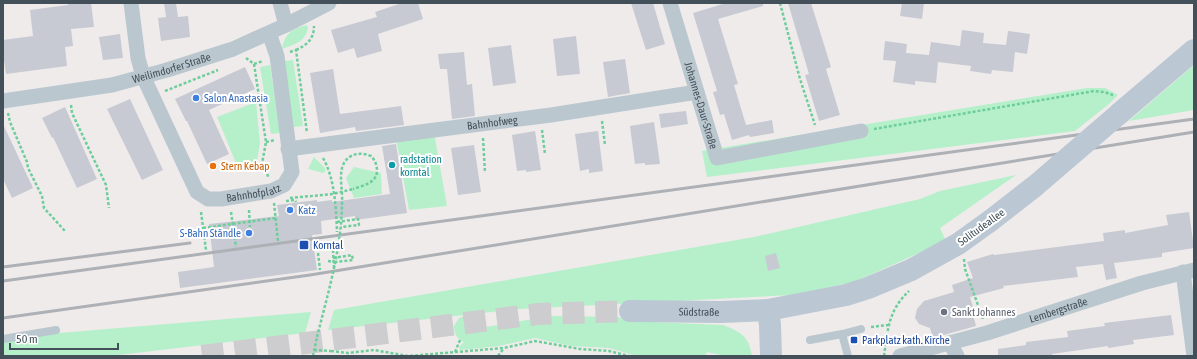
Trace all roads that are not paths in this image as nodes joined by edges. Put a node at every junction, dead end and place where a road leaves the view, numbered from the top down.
1 (131, 3) edge
2 (280, 3) edge
3 (329, 3) edge
4 (670, 3) edge
5 (286, 25) junction
6 (269, 33) junction
7 (1194, 50) edge
8 (143, 76) junction
9 (697, 92) junction
10 (5, 105) edge
11 (862, 131) road end
12 (288, 149) junction
13 (1189, 271) edge
14 (768, 310) junction
15 (630, 311) tunnel mouth
16 (861, 329) road end
17 (56, 330) dead end
18 (842, 334) junction
19 (3, 339) edge
20 (810, 340) dead end
21 (953, 350) edge
22 (771, 356) edge
23 (848, 356) edge
24 (900, 356) edge
25 (1194, 356) edge

1 - 8 street, Bahnhofplatz
2 - 5 street
3 - 5 street, Weilimdorfer Straße
4 - 9 street, Johannes-Daur-Straße
5 - 6 street, Weilimdorfer Straße
6 - 8 street, Weilimdorfer Straße
6 - 12 street, Bahnhofplatz
7 - 14 main road, Solitudeallee, bridge
8 - 10 street, Weilimdorfer Straße
8 - 12 street, Bahnhofplatz
9 - 11 street, Johannes-Daur-Straße
9 - 12 street, Bahnhofweg
13 - 21 street, Lembergstraße
13 - 25 street
14 - 15 main road, Südstraße
14 - 22 main road
16 - 18 lane
17 - 19 lane
18 - 20 lane
18 - 23 lane
21 - 24 street, Lembergstraße

